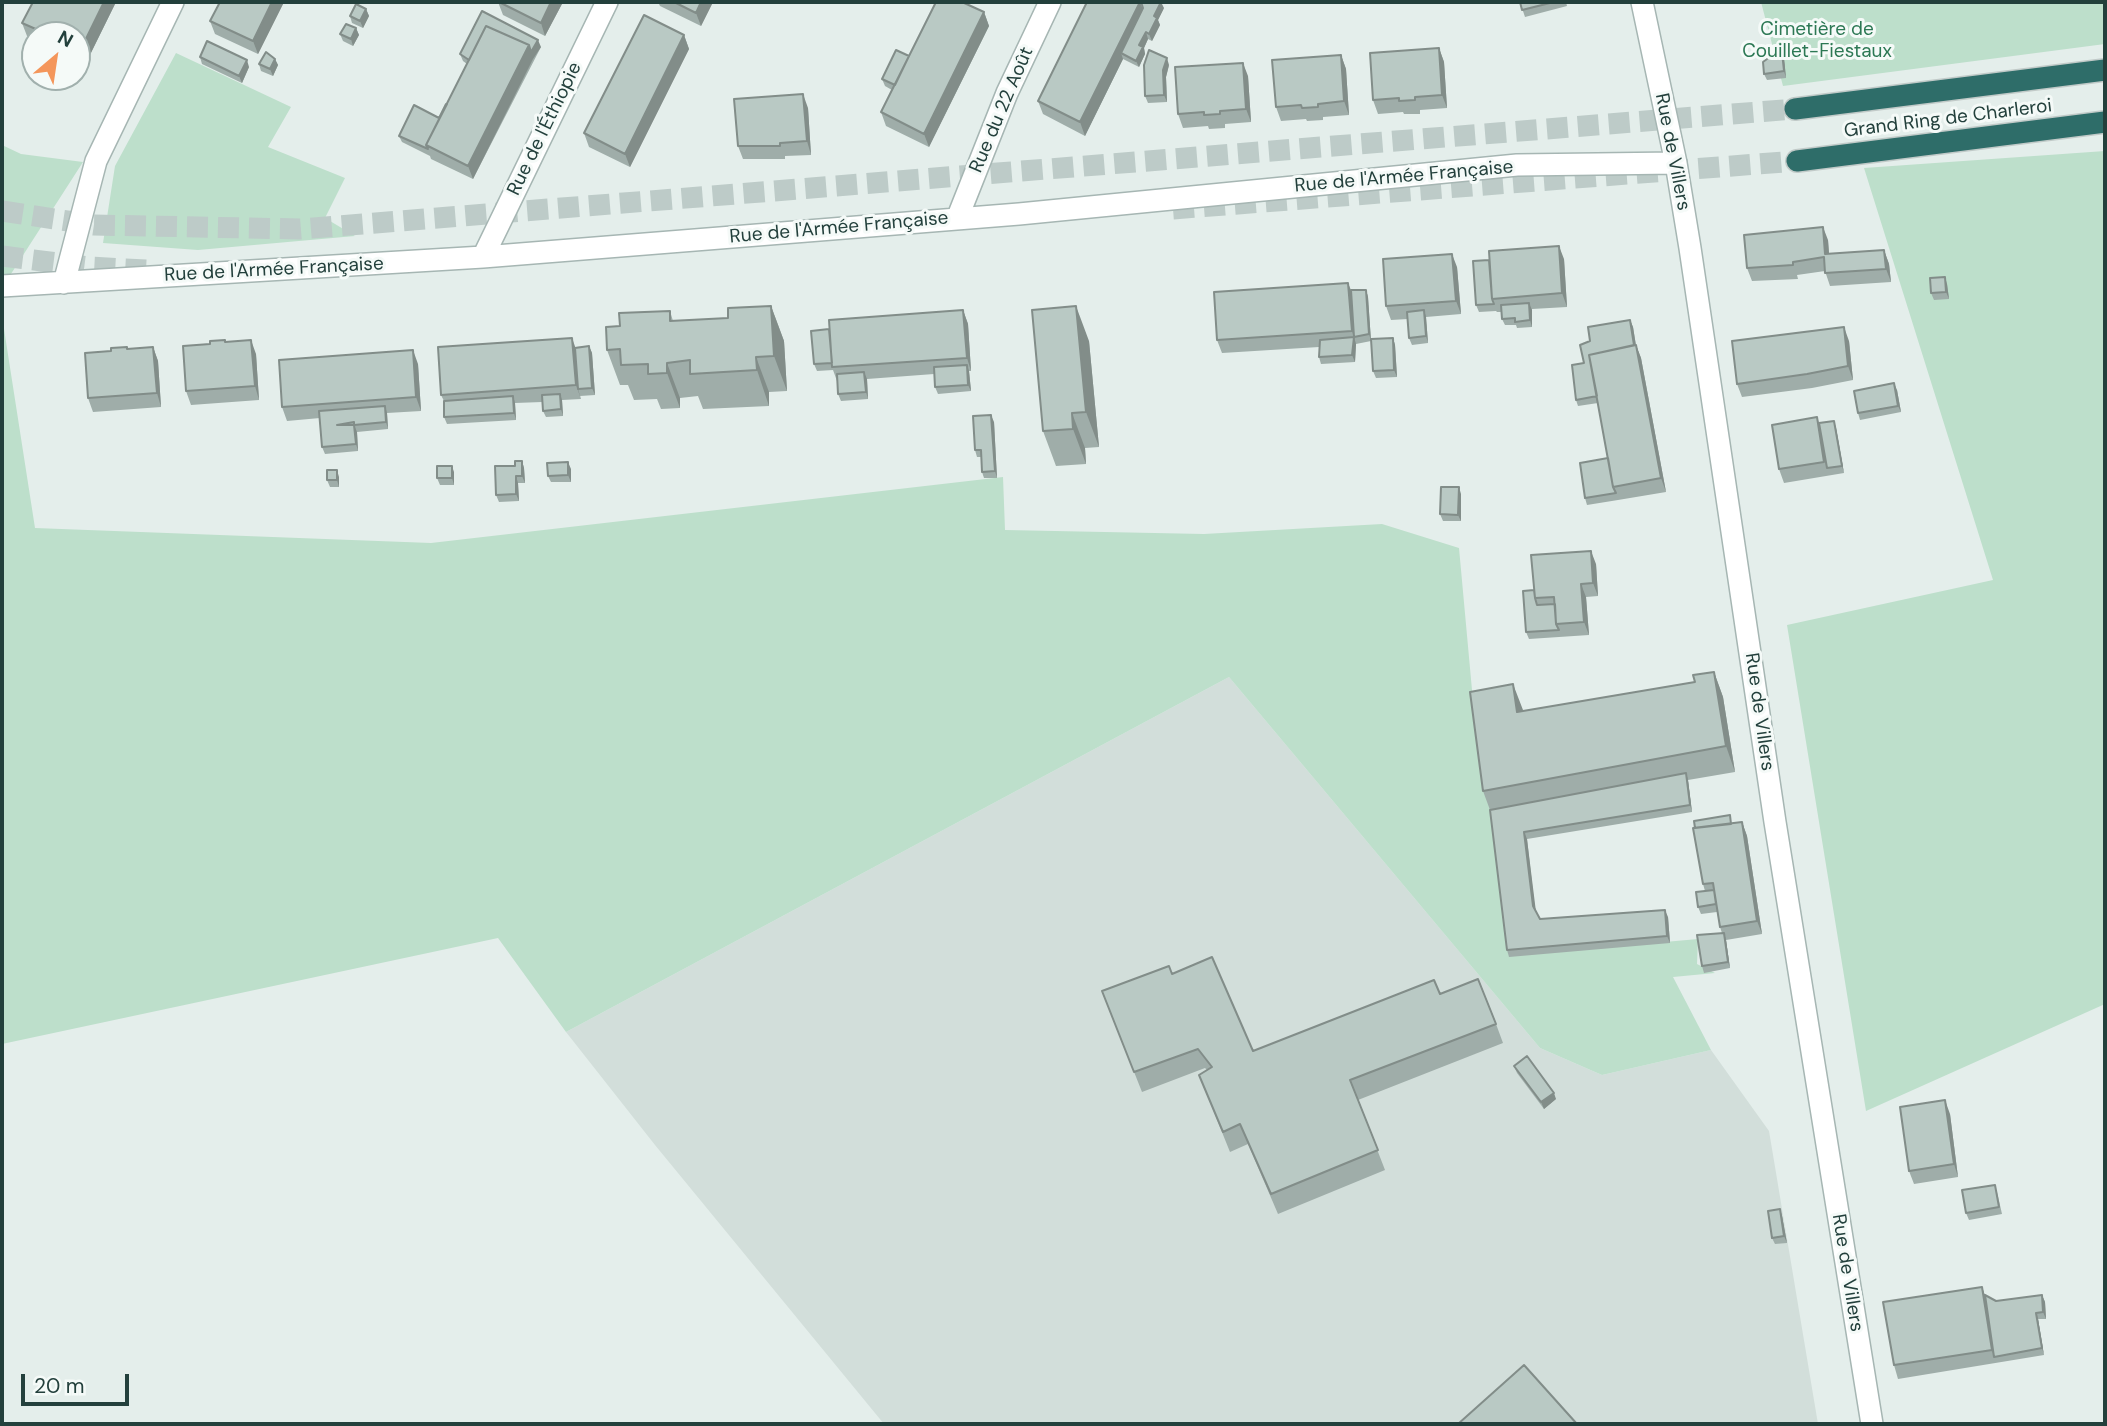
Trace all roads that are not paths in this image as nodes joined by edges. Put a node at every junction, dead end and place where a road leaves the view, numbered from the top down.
1 (173, 2) edge
2 (607, 2) edge
3 (1050, 2) edge
4 (1642, 2) edge
5 (2105, 70) edge
6 (1795, 108) tunnel mouth
7 (2105, 122) edge
8 (1797, 161) tunnel mouth
9 (1676, 163) junction
10 (957, 219) junction
11 (483, 257) junction
12 (64, 283) junction
13 (2, 286) edge
14 (1872, 1424) edge

1 - 12 street
2 - 11 street, Rue de l'Éthiopie
3 - 10 street, Rue du 22 Août
4 - 9 street, Rue de Villers
5 - 6 highway, Grand Ring de Charleroi
7 - 8 highway, Grand Ring de Charleroi
9 - 10 street, Rue de l'Armée Française
9 - 14 street, Rue de Villers
10 - 11 street, Rue de l'Armée Française
11 - 12 street, Rue de l'Armée Française
12 - 13 street, Rue de l'Armée Française

